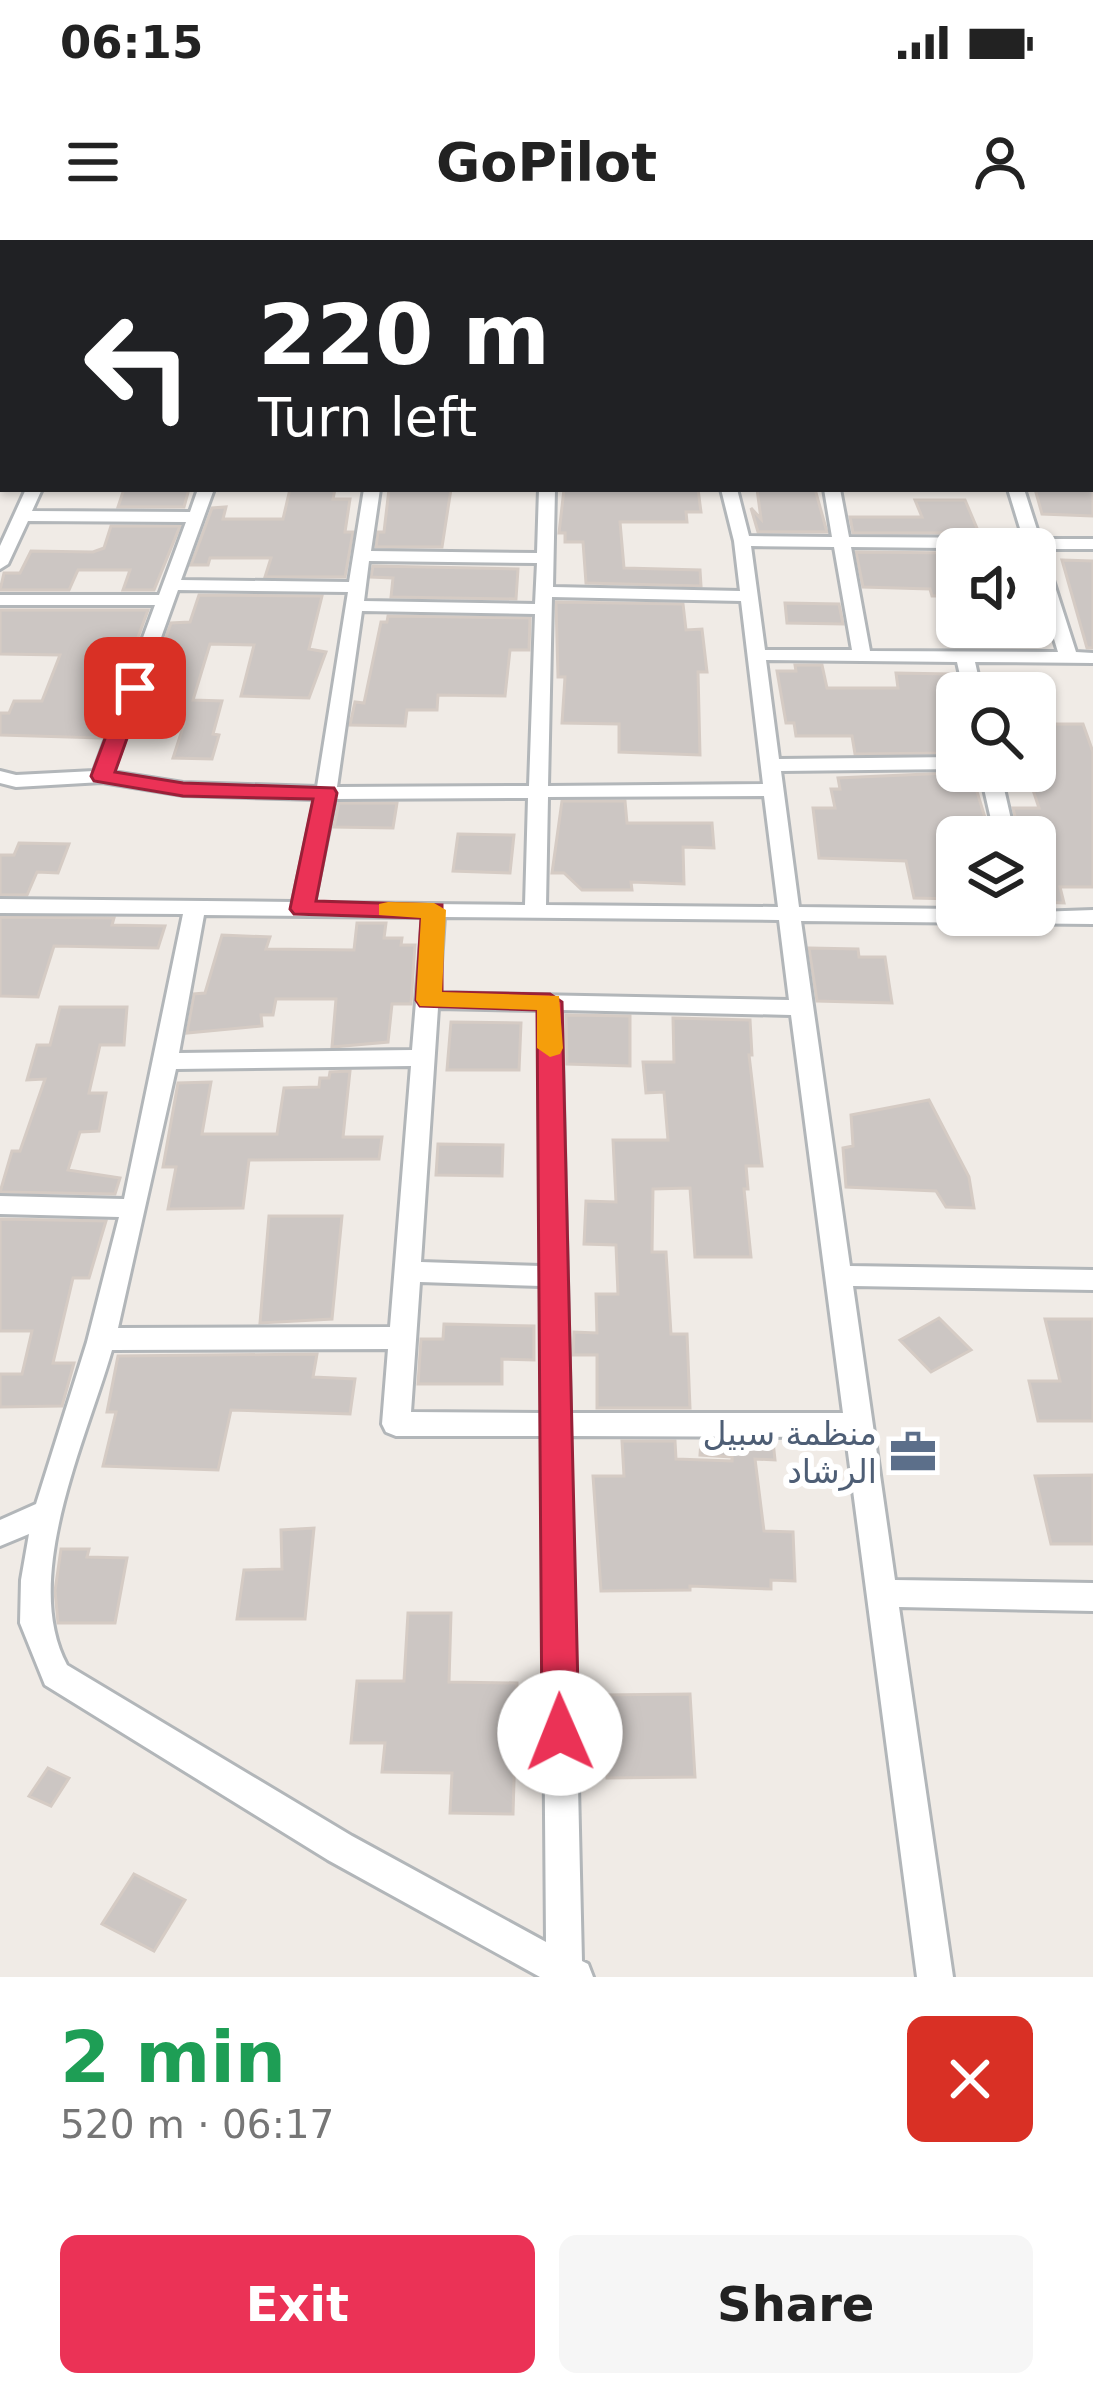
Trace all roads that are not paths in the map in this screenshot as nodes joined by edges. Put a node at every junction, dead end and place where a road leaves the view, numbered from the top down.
1 (33, 492) edge
2 (205, 492) edge
3 (372, 492) edge
4 (547, 492) edge
5 (730, 492) edge
6 (833, 492) edge
7 (1017, 492) edge
8 (21, 516) junction
9 (196, 518) junction
10 (1028, 528) edge
11 (742, 541) junction
12 (842, 542) junction
13 (1093, 544) edge
14 (936, 545) edge
15 (1056, 547) edge
16 (362, 556) junction
17 (546, 558) junction
18 (0, 564) edge
19 (170, 592) junction
20 (748, 596) junction
21 (356, 597) junction
22 (0, 600) edge
23 (546, 601) junction
24 (1056, 617) edge
25 (757, 655) junction
26 (862, 655) junction
27 (965, 657) junction
28 (1069, 658) junction
29 (1093, 658) edge
30 (968, 672) edge
31 (936, 765) edge
32 (102, 776) junction
33 (0, 777) edge
34 (773, 777) junction
35 (536, 791) junction
36 (326, 793) junction
37 (195, 905) junction
38 (0, 906) edge
39 (302, 909) junction
40 (434, 910) junction
41 (535, 911) junction
42 (792, 914) junction
43 (936, 915) edge
44 (1056, 916) edge
45 (1093, 917) edge
46 (429, 1000) junction
47 (550, 1002) junction
48 (801, 1008) junction
49 (425, 1058) junction
50 (166, 1061) junction
51 (0, 1205) edge
52 (131, 1208) junction
53 (407, 1272) junction
54 (554, 1276) junction
55 (839, 1276) junction
56 (1093, 1280) edge
57 (401, 1338) junction
58 (102, 1339) junction
59 (556, 1423) junction
60 (859, 1425) junction
61 (49, 1512) junction
62 (0, 1533) edge
63 (886, 1593) junction
64 (1093, 1597) edge
65 (570, 1974) edge
66 (935, 1977) edge

1 - 8 street
2 - 9 street
3 - 16 street
4 - 17 street
5 - 11 street
6 - 12 street
7 - 10 street
8 - 9 street
8 - 18 street
9 - 19 street
11 - 12 street
11 - 20 street
12 - 14 street
12 - 26 street
13 - 15 street
16 - 17 street
16 - 21 street
17 - 23 street
19 - 21 street
19 - 22 street
19 - 32 street
20 - 23 street
20 - 25 street
21 - 23 street
21 - 36 street
23 - 35 street
24 - 28 street
25 - 26 street
25 - 34 street
26 - 27 street
27 - 28 street
27 - 30 street
28 - 29 street
31 - 34 street
32 - 33 street
32 - 36 street
34 - 35 street
34 - 42 street
35 - 36 street
35 - 41 street
36 - 39 street
37 - 38 street
37 - 39 street
37 - 50 street
39 - 40 street
40 - 41 street
40 - 46 street
41 - 42 street
42 - 43 street
42 - 48 street
44 - 45 street
46 - 47 street
46 - 49 street
47 - 48 street
47 - 54 street
48 - 55 street
49 - 50 street
49 - 53 street
50 - 52 street
51 - 52 street
52 - 58 street
53 - 54 street
53 - 57 street
54 - 59 street
55 - 56 street
55 - 60 street
57 - 58 street
57 - 59 street
58 - 61 street
59 - 60 street
59 - 65 street
60 - 63 street
61 - 62 street
61 - 65 street
63 - 64 street
63 - 66 street

